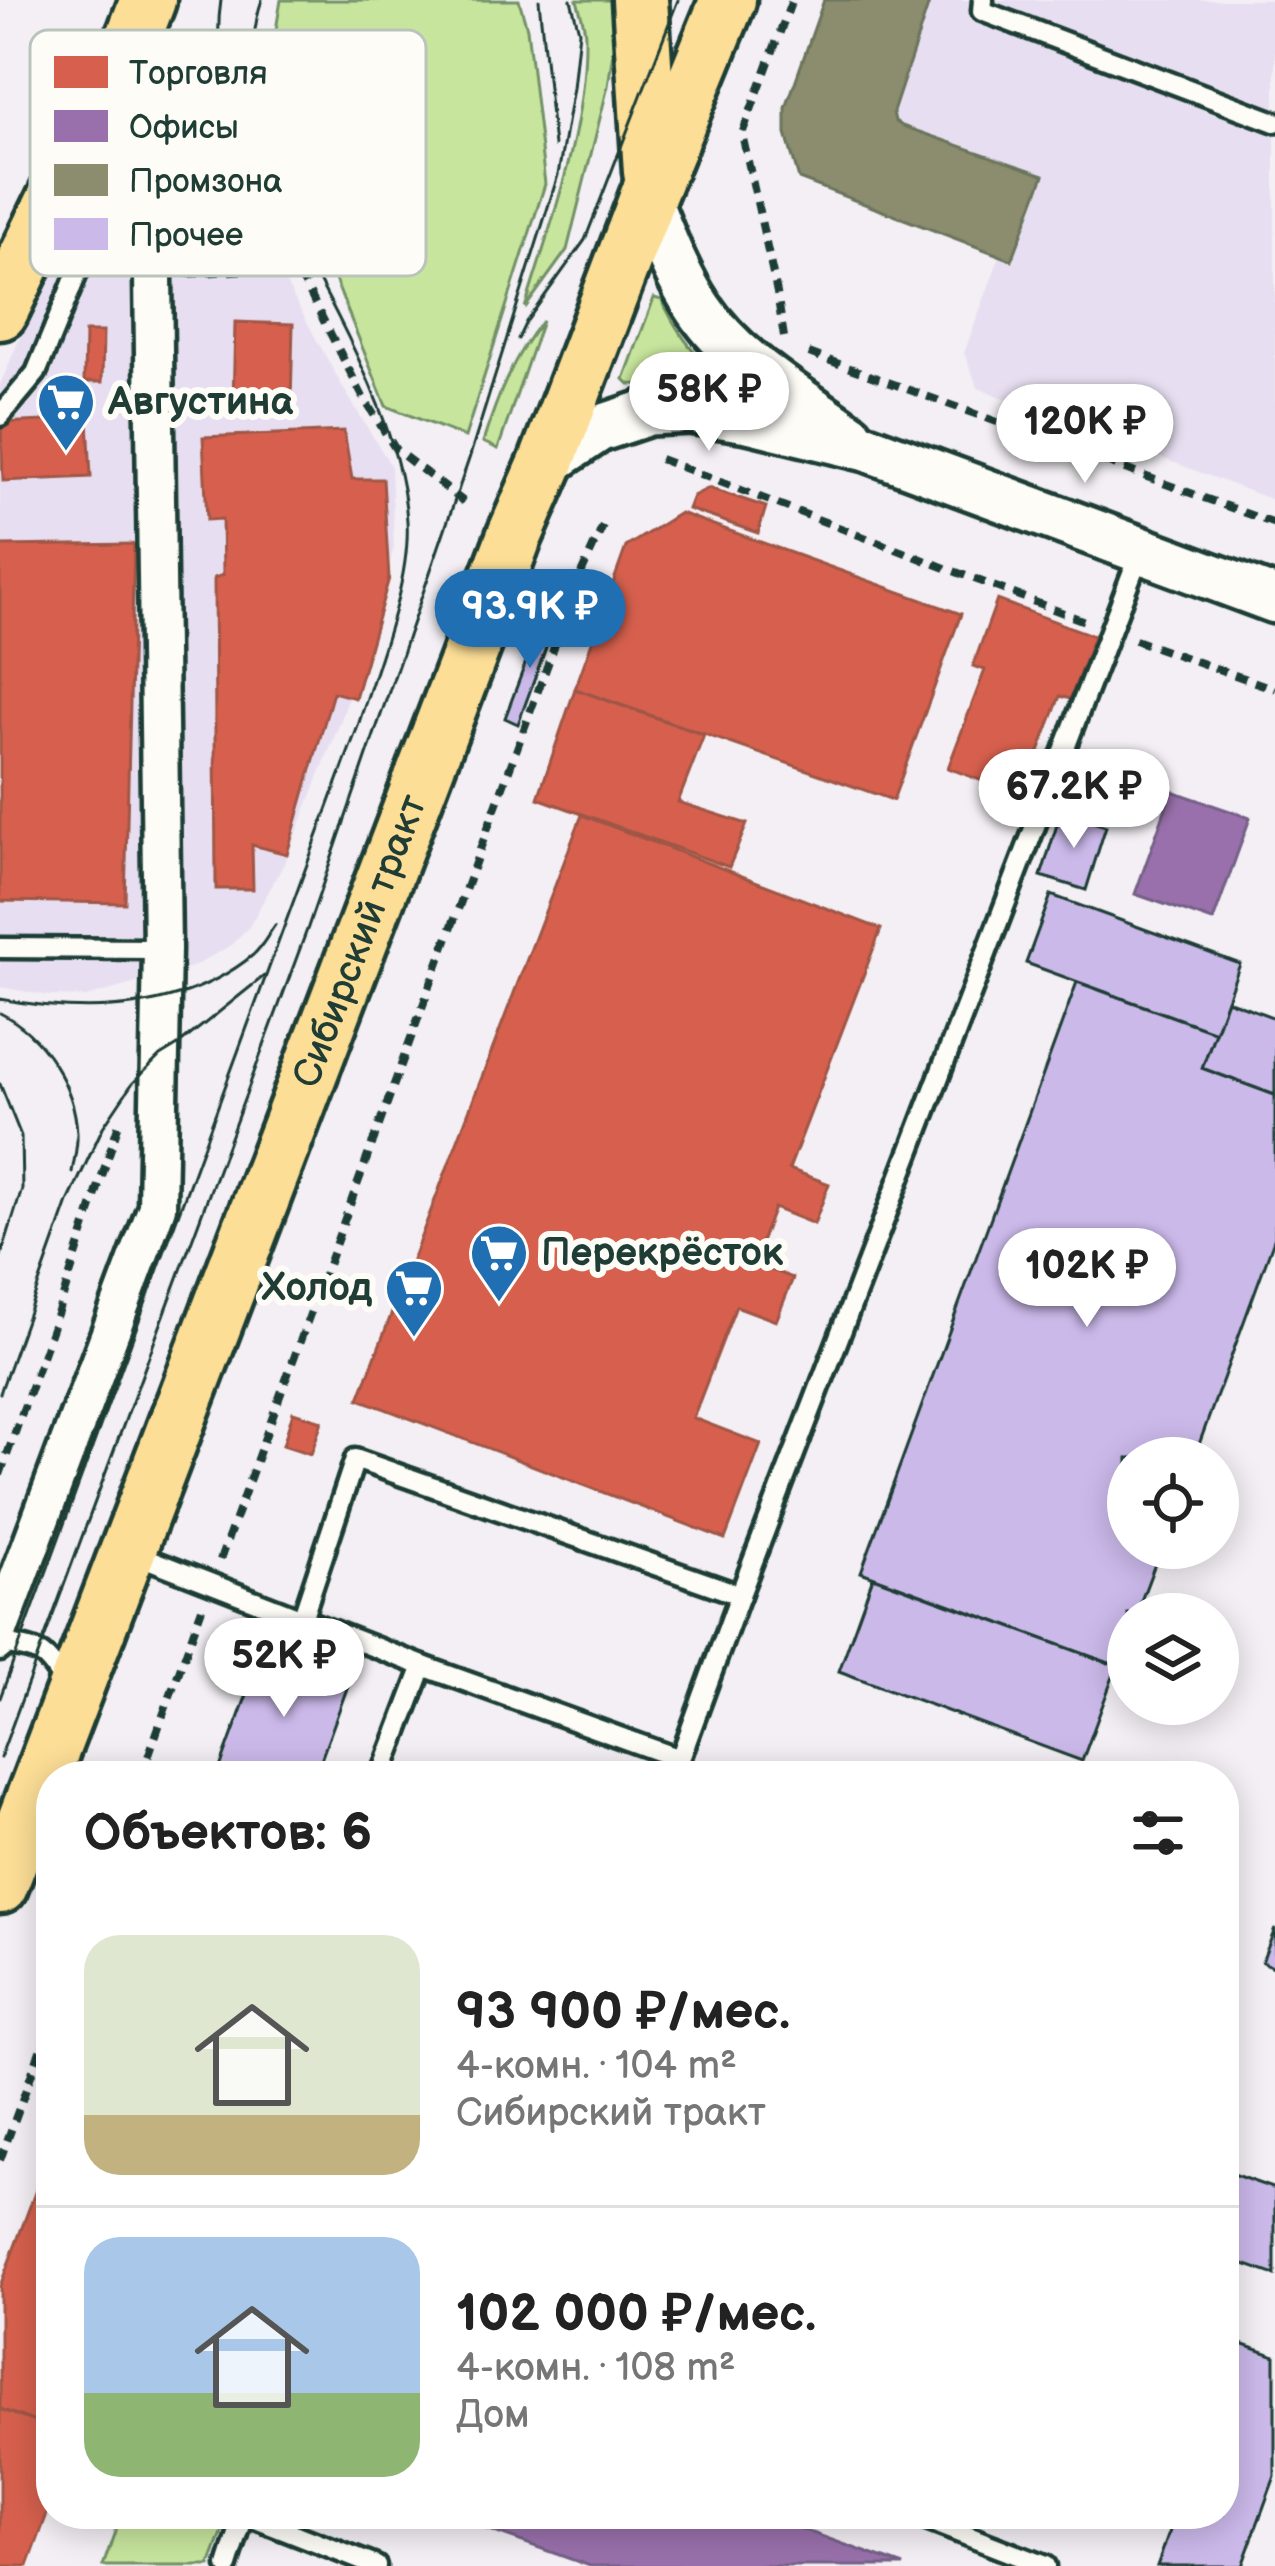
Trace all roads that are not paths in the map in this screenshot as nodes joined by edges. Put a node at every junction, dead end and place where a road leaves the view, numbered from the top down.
1 (640, 0) edge
2 (728, 0) edge
3 (982, 0) edge
4 (1275, 122) edge
5 (650, 192) junction
6 (30, 249) edge
7 (76, 276) edge
8 (153, 276) edge
9 (0, 312) edge
10 (0, 416) edge
11 (866, 448) junction
12 (546, 464) junction
13 (1141, 550) junction
14 (1275, 600) edge
15 (0, 948) edge
16 (154, 949) dead end
17 (128, 1552) junction
18 (740, 1595) junction
19 (302, 1619) junction
20 (0, 1628) edge
21 (0, 1652) edge
22 (423, 1666) junction
23 (73, 1696) junction
24 (48, 1761) edge
25 (386, 1761) edge
26 (36, 1792) edge
27 (0, 1886) edge
28 (240, 2529) edge
29 (280, 2529) edge
30 (950, 2529) edge
31 (228, 2566) edge
32 (376, 2566) edge
33 (1046, 2566) edge

1 - 5 main road
2 - 5 main road, Сибирский тракт
3 - 4 lane
5 - 11 street
5 - 12 main road, Сибирский тракт
6 - 9 main road
7 - 10 lane
8 - 20 street
11 - 12 street
11 - 13 street
12 - 17 main road, Сибирский тракт
13 - 14 street
13 - 18 lane
15 - 16 lane
17 - 19 lane
17 - 23 main road, Сибирский тракт
18 - 19 lane
18 - 22 lane
19 - 22 lane
21 - 23 lane
22 - 25 lane
23 - 24 main road, Сибирский тракт
26 - 27 main road, Сибирский тракт
28 - 31 lane
29 - 32 lane
30 - 33 lane

